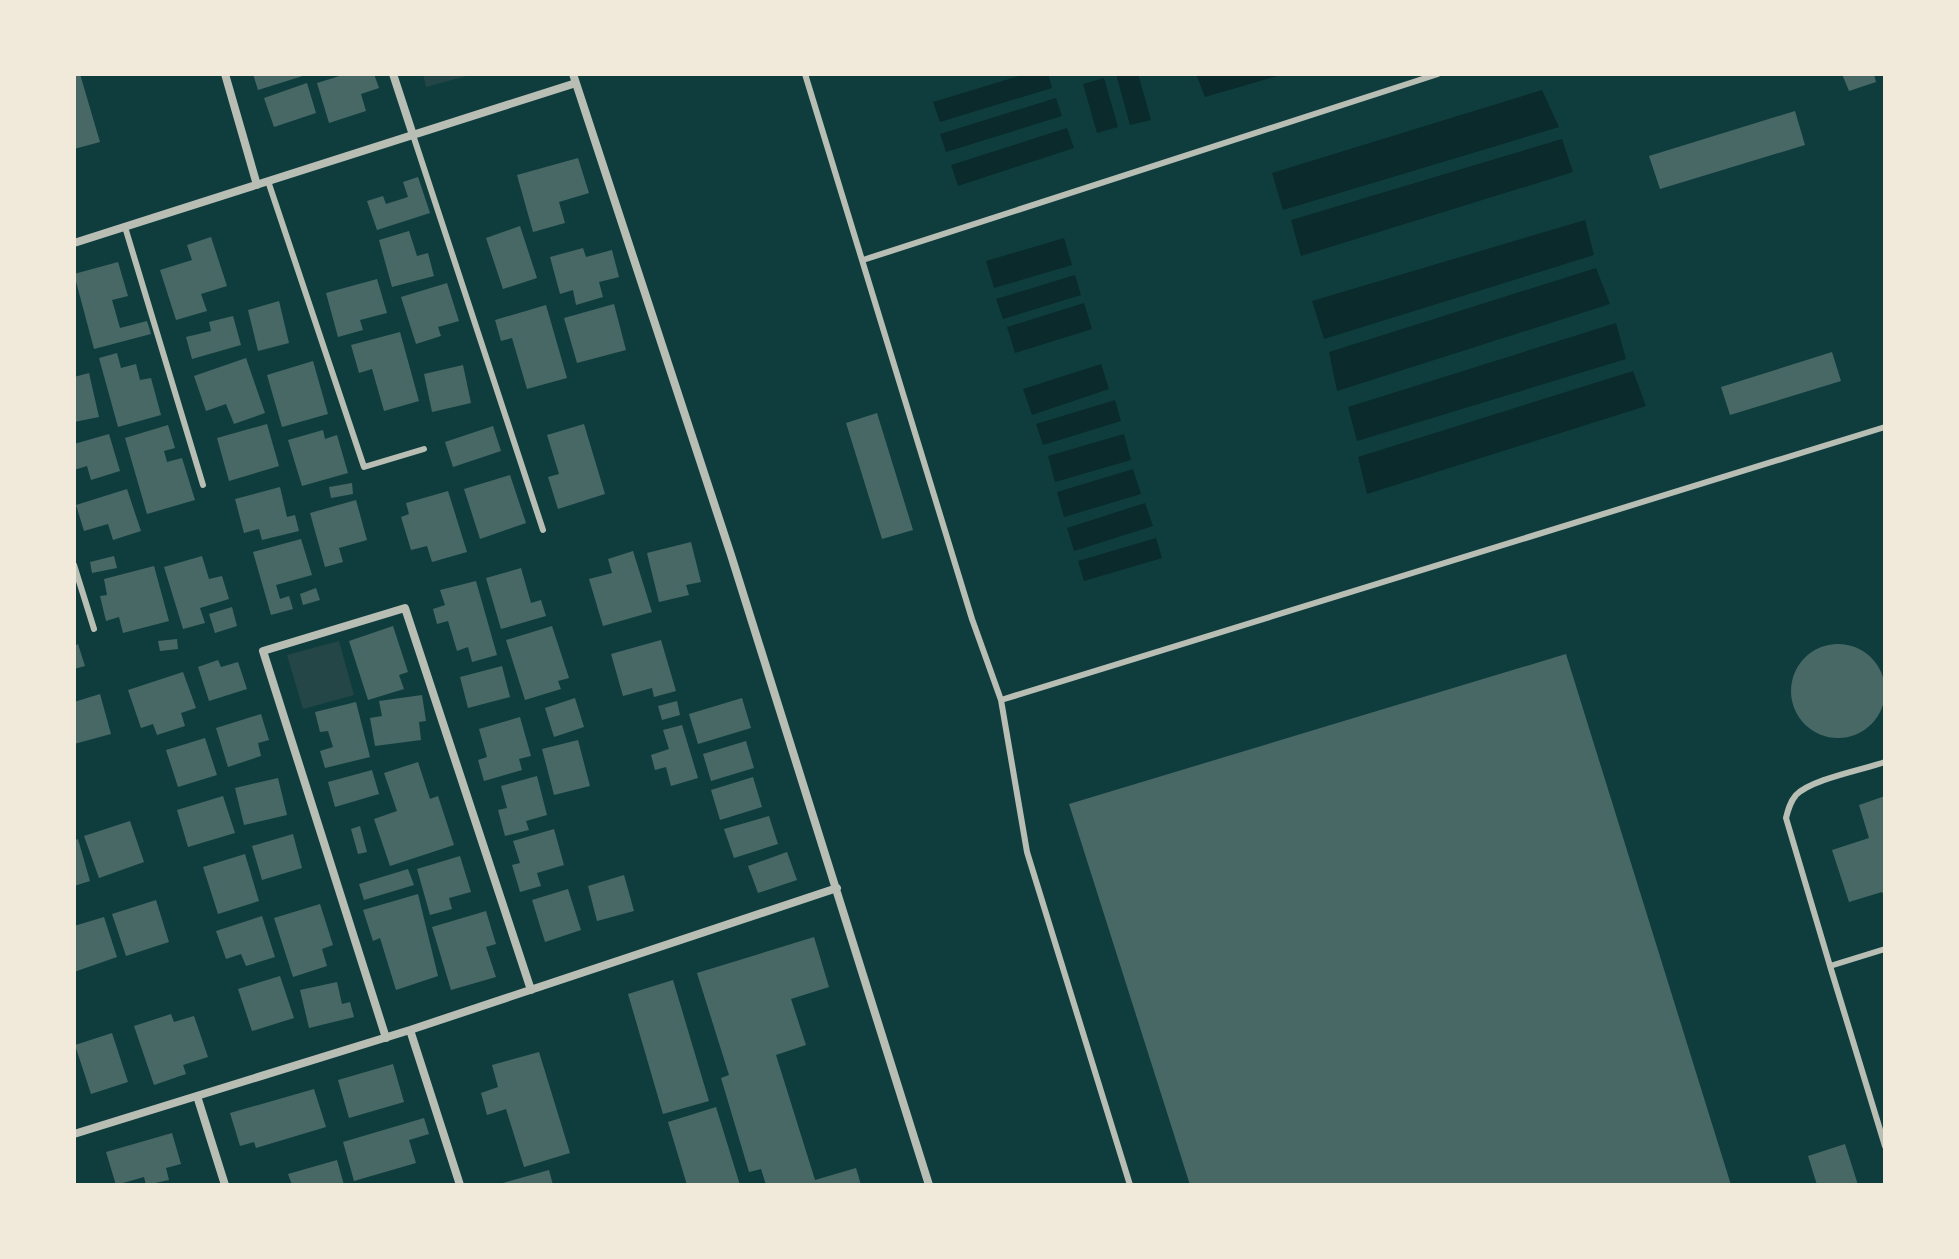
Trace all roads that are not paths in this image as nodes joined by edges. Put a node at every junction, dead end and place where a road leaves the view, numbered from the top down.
1 (225, 74) edge
2 (393, 74) edge
3 (805, 74) edge
4 (1438, 74) edge
5 (574, 79) edge
6 (413, 135) junction
7 (268, 181) junction
8 (257, 185) junction
9 (125, 227) junction
10 (74, 243) edge
11 (863, 260) junction
12 (1885, 427) edge
13 (424, 449) dead end
14 (203, 485) dead end
15 (543, 530) dead end
16 (74, 565) edge
17 (94, 629) dead end
18 (1001, 700) junction
19 (1885, 762) edge
20 (837, 888) junction
21 (1885, 949) edge
22 (1830, 966) junction
23 (531, 990) junction
24 (410, 1030) junction
25 (386, 1038) junction
26 (197, 1096) junction
27 (74, 1134) edge
28 (1885, 1146) edge
29 (225, 1185) edge
30 (460, 1185) edge
31 (929, 1185) edge
32 (1130, 1185) edge

1 - 8 street
2 - 6 street
3 - 11 lane
4 - 11 lane
5 - 6 street
5 - 20 street
6 - 7 street
6 - 15 lane
7 - 8 street
7 - 13 lane
8 - 9 street
9 - 10 street
9 - 14 lane
11 - 18 lane
12 - 18 lane
16 - 17 lane
18 - 32 lane
19 - 22 lane
20 - 23 street
20 - 31 street
21 - 22 lane
22 - 28 lane
23 - 24 street
23 - 25 street
24 - 25 street
24 - 30 street
25 - 26 street
26 - 27 street
26 - 29 street

